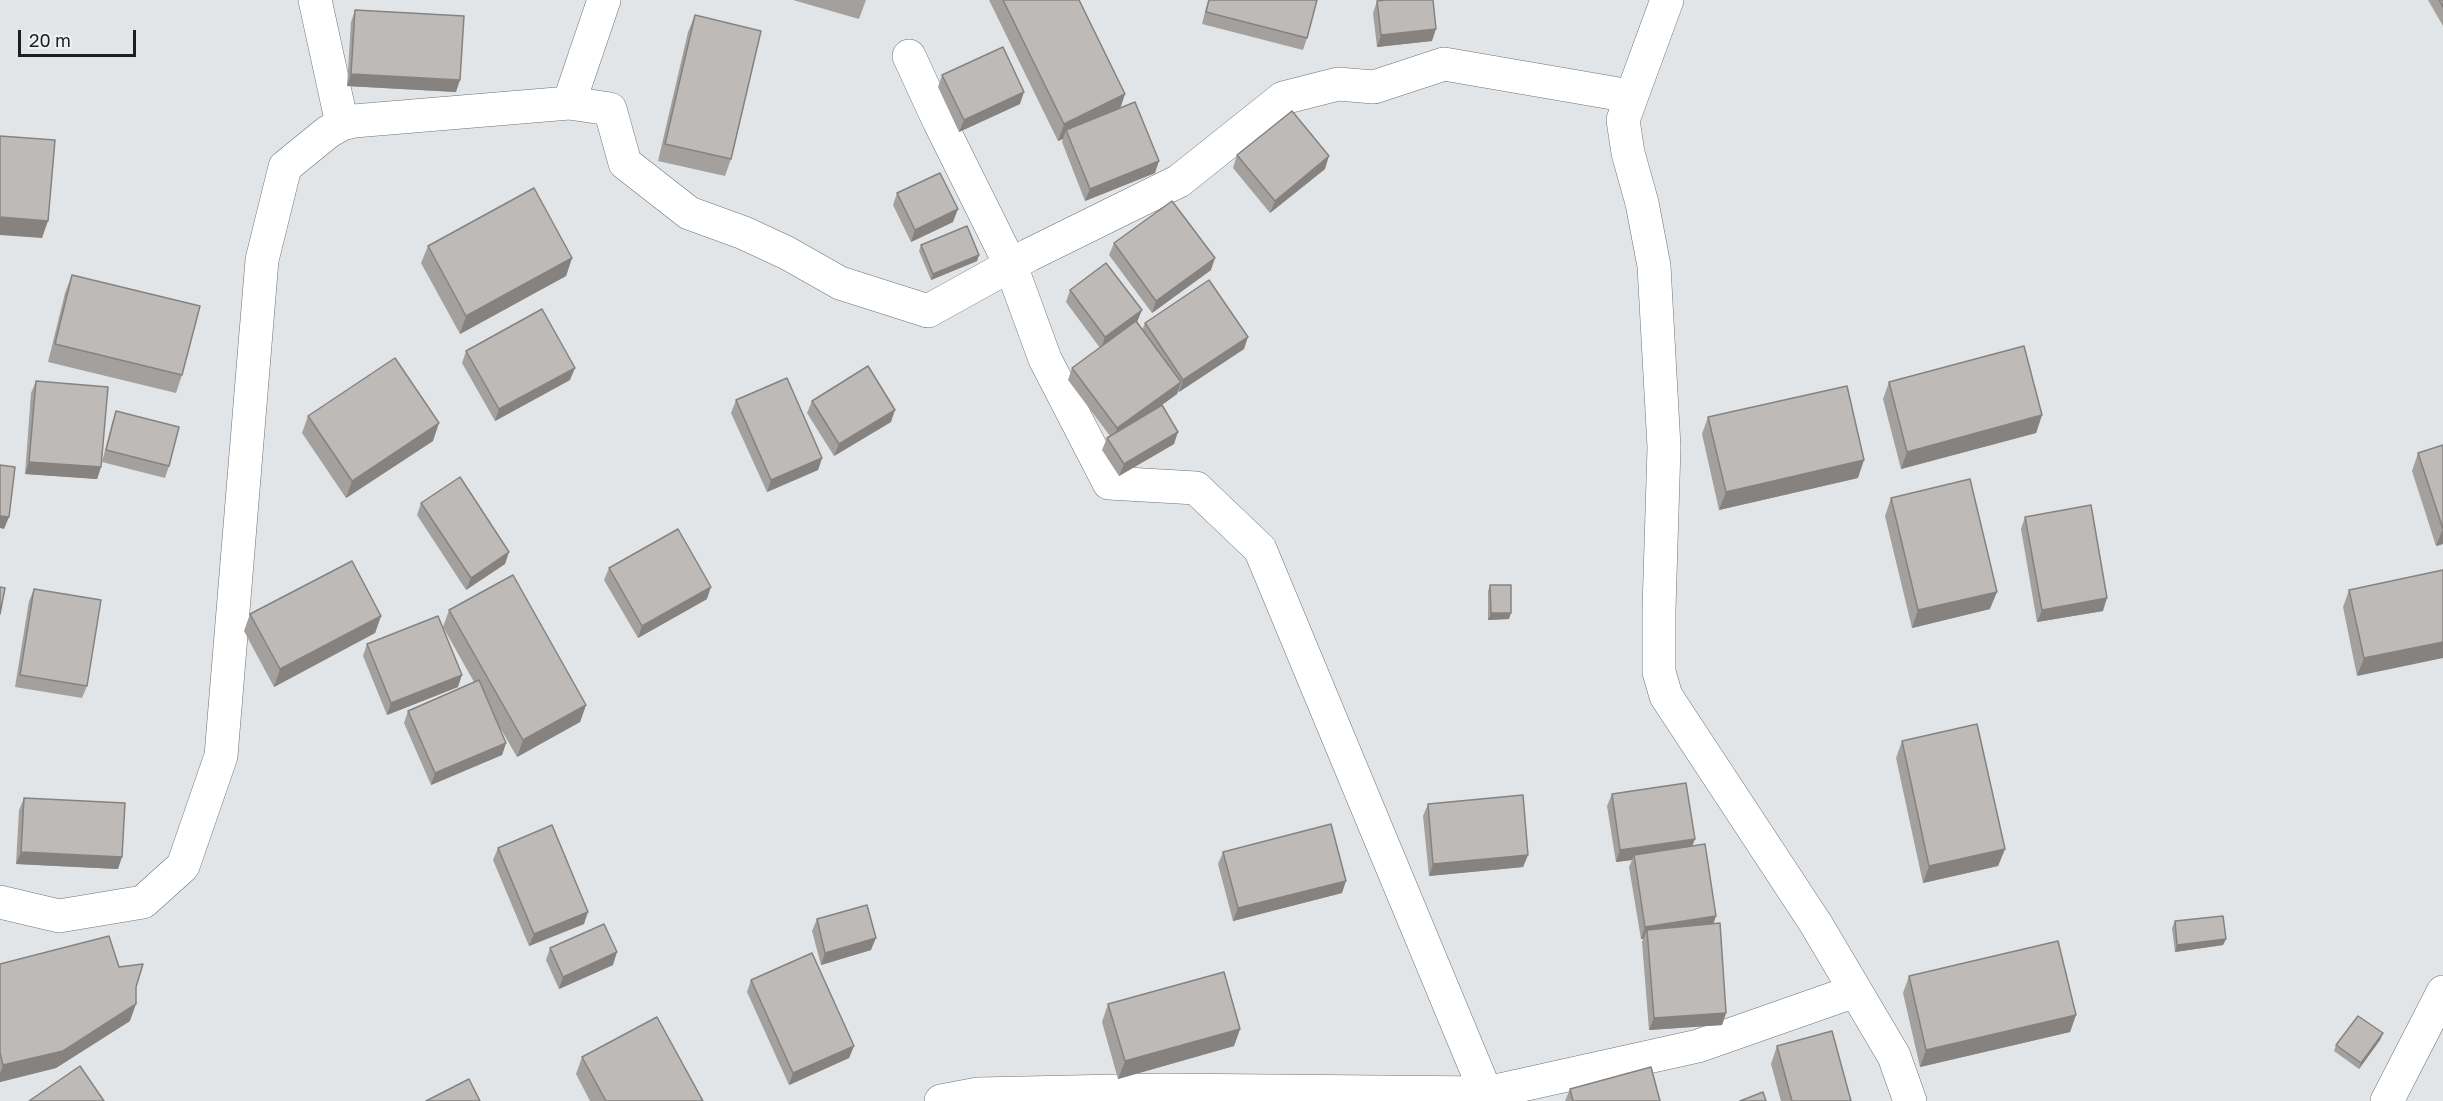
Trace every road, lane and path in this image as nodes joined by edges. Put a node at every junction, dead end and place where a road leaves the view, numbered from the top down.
1 (315, 0) edge
2 (604, 0) edge
3 (1667, 0) edge
4 (909, 56) dead end
5 (1630, 96) junction
6 (569, 103) junction
7 (342, 124) junction
8 (1011, 266) junction
9 (0, 902) edge
10 (1855, 991) junction
11 (2443, 992) edge
12 (1486, 1093) junction
13 (940, 1101) edge
14 (1910, 1101) edge
15 (2387, 1101) edge

1 - 7 street
2 - 6 street
3 - 5 street
4 - 8 street
5 - 8 street
5 - 10 street
6 - 7 street
6 - 8 street
7 - 9 street
8 - 12 street
10 - 12 street
10 - 14 street
11 - 15 street
12 - 13 street

